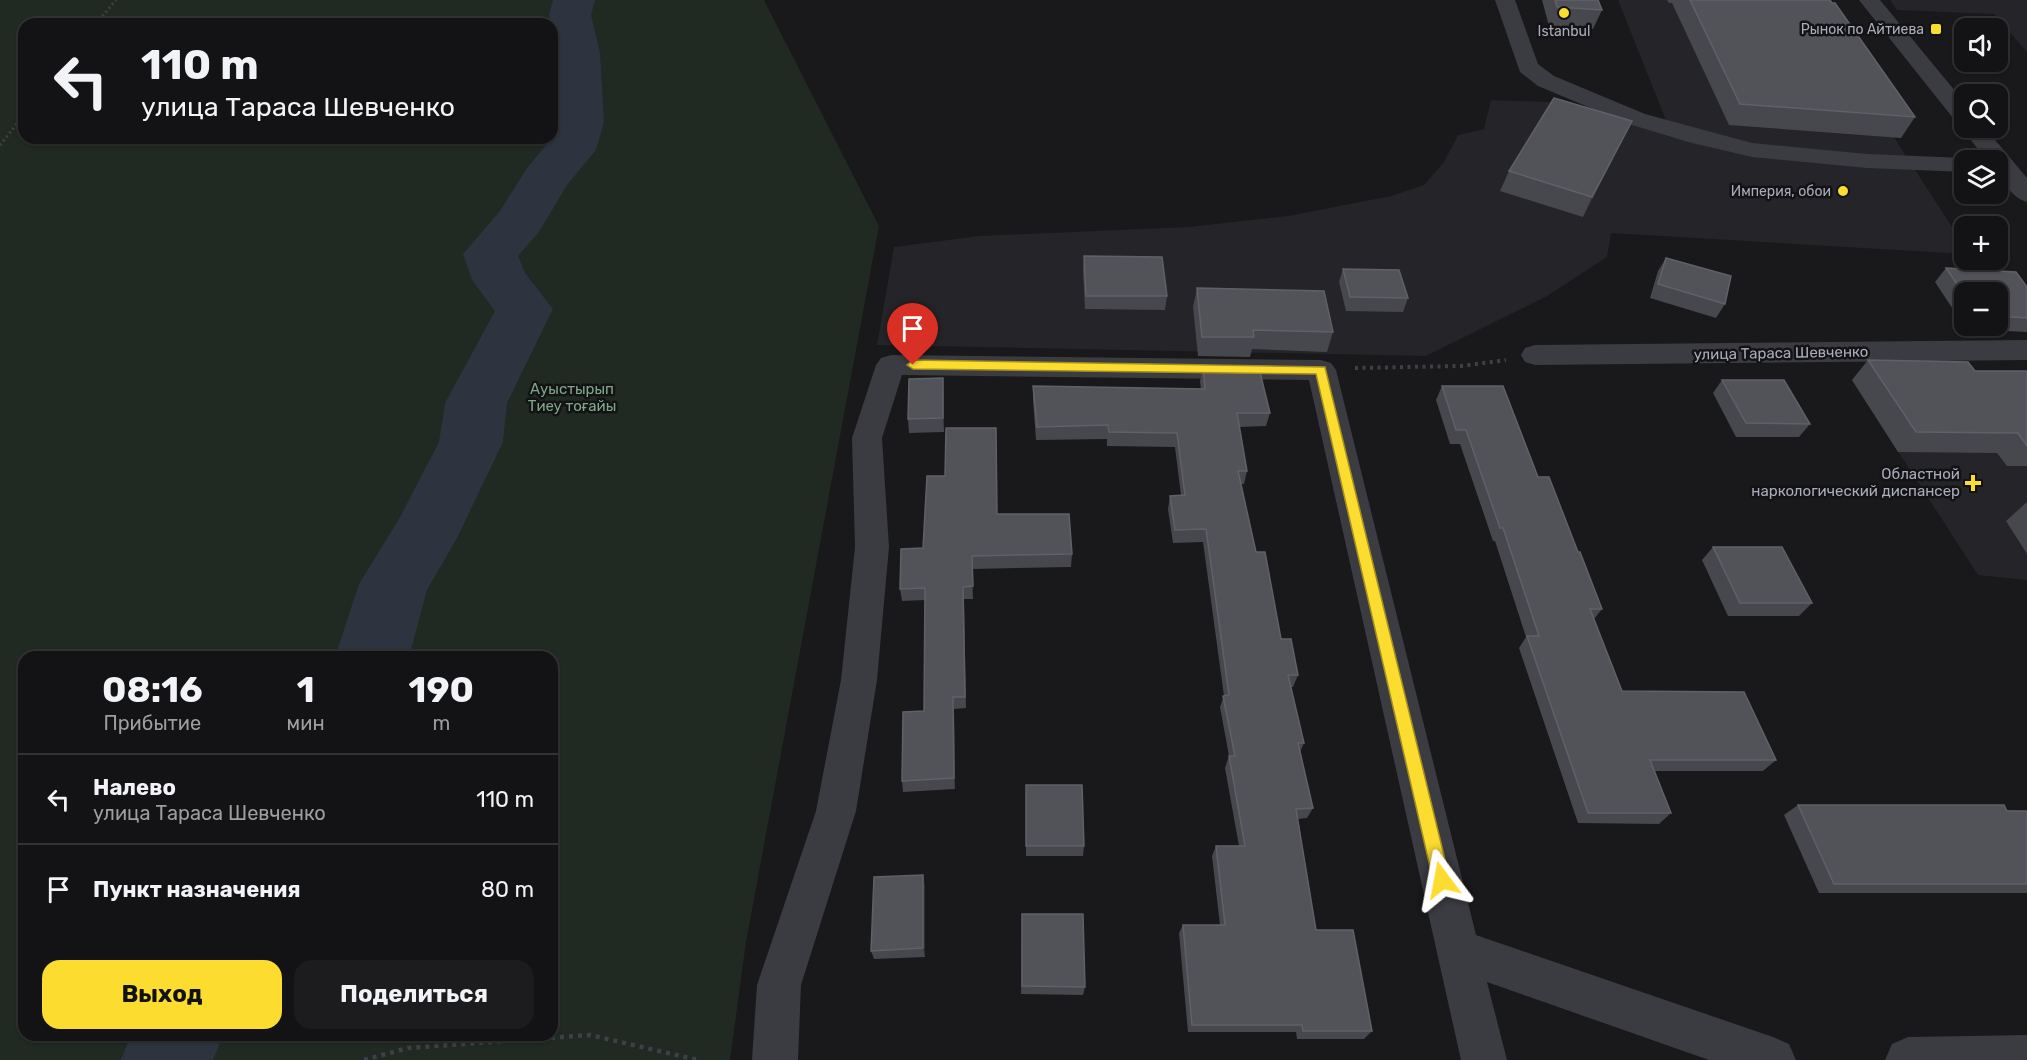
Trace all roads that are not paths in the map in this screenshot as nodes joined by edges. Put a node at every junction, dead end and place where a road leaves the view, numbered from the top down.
1 (1505, 0) edge
2 (1869, 0) edge
3 (1954, 104) edge
4 (1954, 165) edge
5 (2008, 174) edge
6 (2027, 194) edge
7 (2027, 350) edge
8 (1535, 355) road end
9 (1458, 950) junction
10 (2027, 1058) edge
11 (776, 1060) edge
12 (1484, 1060) edge
13 (1773, 1060) edge
14 (1908, 1060) edge

1 - 4 street
2 - 3 street
5 - 6 street
7 - 8 street, улица Тараса Шевченко
9 - 11 street
9 - 12 street
9 - 13 street
10 - 14 street

